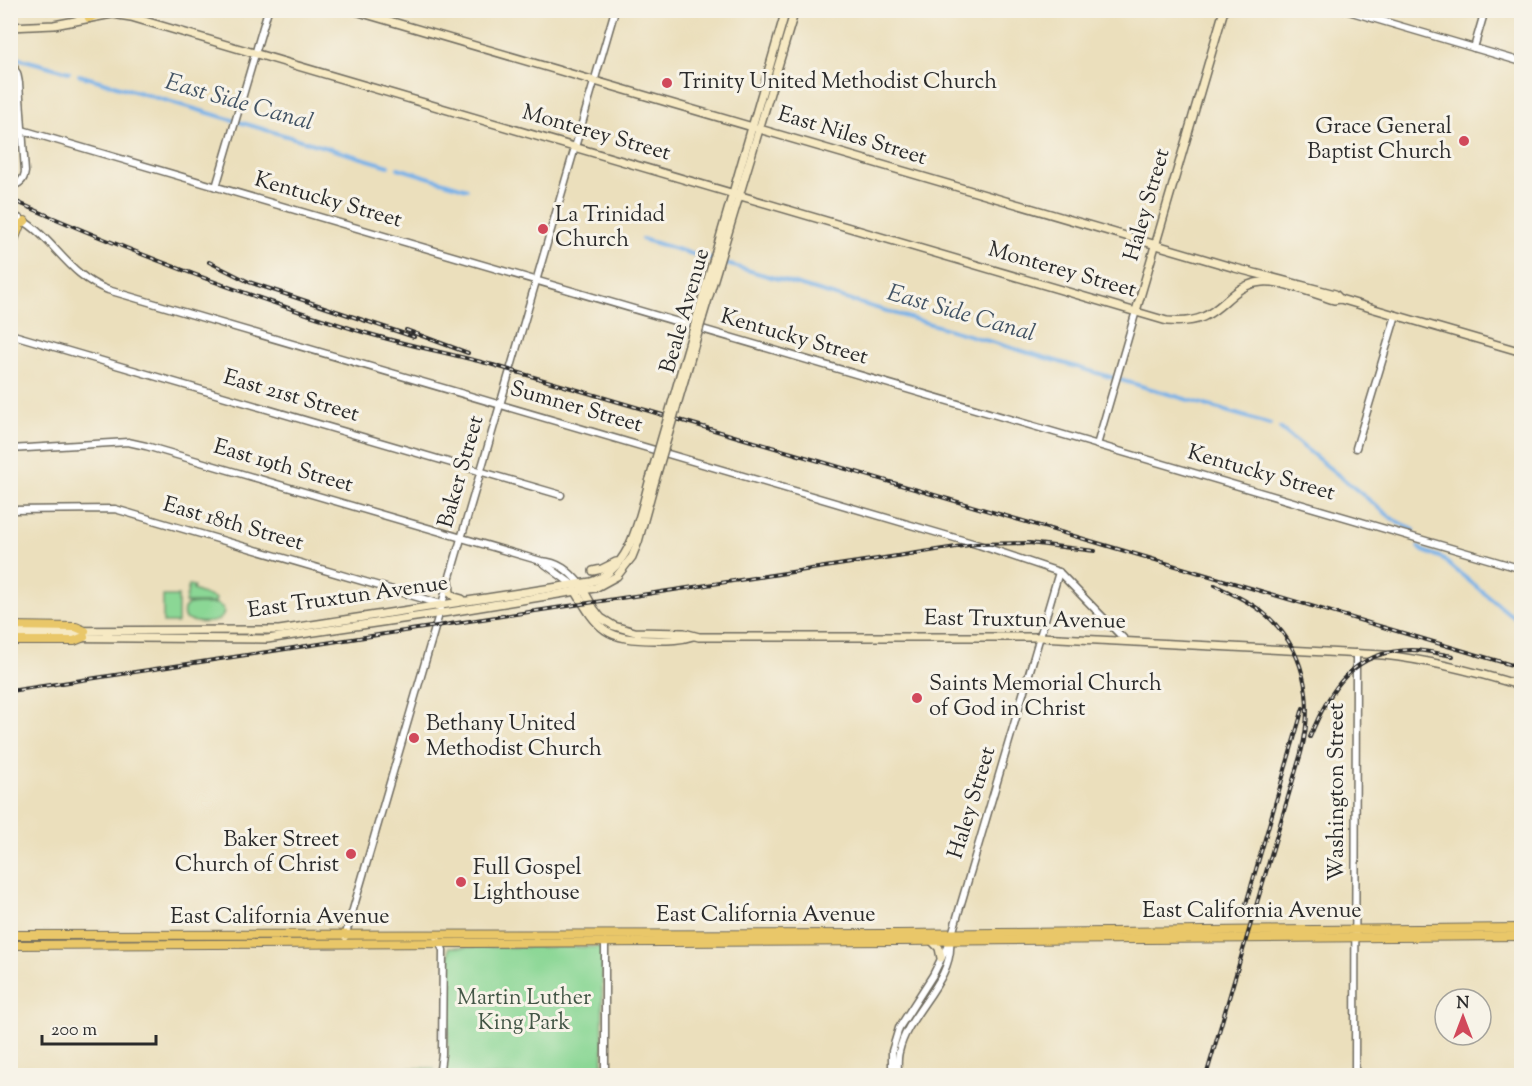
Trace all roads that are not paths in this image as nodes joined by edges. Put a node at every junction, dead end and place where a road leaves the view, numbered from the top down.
1 (106, 10) edge
2 (268, 10) edge
3 (352, 10) edge
4 (615, 10) edge
5 (786, 10) edge
6 (795, 10) edge
7 (1224, 10) edge
8 (1345, 10) edge
9 (1485, 10) edge
10 (89, 18) junction
11 (10, 26) edge
12 (1474, 48) junction
13 (255, 53) junction
14 (1521, 62) edge
15 (12, 66) edge
16 (595, 81) junction
17 (752, 126) junction
18 (760, 128) junction
19 (22, 130) junction
20 (574, 147) junction
21 (10, 186) edge
22 (216, 187) junction
23 (733, 196) junction
24 (756, 200) junction
25 (744, 203) dead end
26 (10, 214) edge
27 (25, 221) junction
28 (1155, 245) junction
29 (10, 251) edge
30 (536, 281) junction
31 (1340, 299) junction
32 (1136, 311) junction
33 (1396, 315) junction
34 (1167, 321) joint
35 (10, 334) edge
36 (1521, 352) edge
37 (500, 404) junction
38 (1097, 445) junction
39 (1356, 448) dead end
40 (10, 449) edge
41 (481, 471) junction
42 (653, 480) junction
43 (561, 495) dead end
44 (10, 510) edge
45 (461, 538) junction
46 (623, 557) junction
47 (1521, 569) edge
48 (593, 571) dead end
49 (1059, 572) junction
50 (449, 579) junction
51 (578, 588) junction
52 (531, 590) junction
53 (477, 599) junction
54 (510, 603) junction
55 (441, 605) junction
56 (438, 614) junction
57 (10, 626) edge
58 (10, 631) edge
59 (635, 632) junction
60 (609, 633) junction
61 (85, 634) junction
62 (172, 635) junction
63 (693, 636) junction
64 (10, 637) edge
65 (1040, 637) junction
66 (10, 641) edge
67 (1126, 641) junction
68 (1356, 653) junction
69 (1521, 686) edge
70 (1521, 932) edge
71 (1355, 933) junction
72 (10, 935) edge
73 (435, 935) junction
74 (83, 936) junction
75 (130, 936) junction
76 (169, 936) junction
77 (249, 936) junction
78 (951, 937) junction
79 (344, 939) junction
80 (932, 941) junction
81 (605, 942) junction
82 (440, 943) junction
83 (57, 944) junction
84 (103, 944) junction
85 (140, 944) junction
86 (223, 944) junction
87 (10, 945) edge
88 (940, 958) junction
89 (439, 1076) edge
90 (605, 1076) edge
91 (892, 1076) edge
92 (898, 1076) edge
93 (1355, 1076) edge

1 - 10 highway
2 - 13 street
3 - 16 main road, East Niles Street
4 - 16 street, Baker Street
5 - 17 main road, Beale Avenue
6 - 18 main road, Beale Avenue
7 - 28 main road, Haley Street
8 - 12 street
9 - 12 street
10 - 11 main road, Monterey Street
10 - 13 main road, Monterey Street
12 - 14 street
13 - 20 main road, Monterey Street
13 - 22 street
15 - 19 street
16 - 17 main road, East Niles Street
16 - 20 street, Baker Street
17 - 18 main road, East Niles Street
17 - 23 main road, Beale Avenue
18 - 23 main road, Beale Avenue
18 - 28 main road, East Niles Street
19 - 21 street
19 - 22 street, Kentucky Street
20 - 23 main road, Monterey Street
20 - 30 street, Baker Street
22 - 30 street, Kentucky Street
23 - 24 main road, Monterey Street
23 - 42 main road, Beale Avenue, bridge
24 - 25 main road
24 - 32 main road, Monterey Street
26 - 27 street, Sumner Street
27 - 29 main road
27 - 37 street, Sumner Street
28 - 31 main road, East Niles Street
28 - 32 main road, Haley Street
30 - 37 street, Baker Street
30 - 38 street, Kentucky Street
31 - 33 main road, East Niles Street
31 - 34 main road, East Niles Street
32 - 34 main road, Monterey Street
32 - 38 street, Haley Street
33 - 36 main road, East Niles Street
33 - 39 street
35 - 41 street, East 21st Street
37 - 41 street, Baker Street
37 - 49 street, Sumner Street
38 - 47 street, Kentucky Street
40 - 45 street, East 19th Street
41 - 43 street, East 21st Street
41 - 45 street, Baker Street
42 - 46 main road, Beale Avenue
42 - 51 main road, Beale Avenue
44 - 55 street, East 18th Street
45 - 50 street, Baker Street
45 - 51 street, East 19th Street
46 - 48 main road
46 - 51 main road, Beale Avenue
49 - 65 street, Haley Street
49 - 67 street, Sumner Street
50 - 53 main road
50 - 55 street, Baker Street
51 - 52 main road, East Truxtun Avenue
51 - 54 main road, East Truxtun Avenue
51 - 59 main road, East Truxtun Avenue
51 - 60 main road
52 - 53 main road, East Truxtun Avenue
52 - 54 main road
53 - 55 main road, East Truxtun Avenue
54 - 56 main road, East Truxtun Avenue
55 - 56 street, Baker Street
55 - 62 main road, East Truxtun Avenue
56 - 62 main road, East Truxtun Avenue
56 - 79 street, Baker Street
57 - 61 main road
58 - 61 main road, East Truxtun Avenue
59 - 60 main road
59 - 63 main road, East Truxtun Avenue
60 - 63 main road, East Truxtun Avenue
61 - 62 main road, East Truxtun Avenue
61 - 62 main road, East Truxtun Avenue
61 - 64 main road, East Truxtun Avenue
61 - 66 main road
63 - 65 main road, East Truxtun Avenue
65 - 67 main road, East Truxtun Avenue
65 - 78 street, Haley Street
67 - 68 main road, East Truxtun Avenue
68 - 69 main road, East Truxtun Avenue
68 - 71 street, Washington Street
70 - 71 main road, East California Avenue
70 - 71 main road, East California Avenue
71 - 78 main road, East California Avenue
71 - 93 street, Washington Street
72 - 74 main road, East California Avenue
73 - 78 main road, East California Avenue
73 - 79 main road, East California Avenue
73 - 82 street
74 - 75 main road, East California Avenue
74 - 83 main road
75 - 76 main road, East California Avenue
75 - 84 main road
76 - 77 main road, East California Avenue
76 - 85 main road
77 - 79 main road, East California Avenue
77 - 86 main road
78 - 80 main road, East California Avenue
78 - 88 street
78 - 92 street
79 - 82 main road, East California Avenue
79 - 86 main road, East California Avenue
80 - 81 main road, East California Avenue
80 - 88 main road
81 - 82 main road, East California Avenue
81 - 90 street
82 - 89 street
83 - 84 main road, East California Avenue
83 - 87 main road, East California Avenue
84 - 85 main road, East California Avenue
85 - 86 main road, East California Avenue
88 - 91 street

